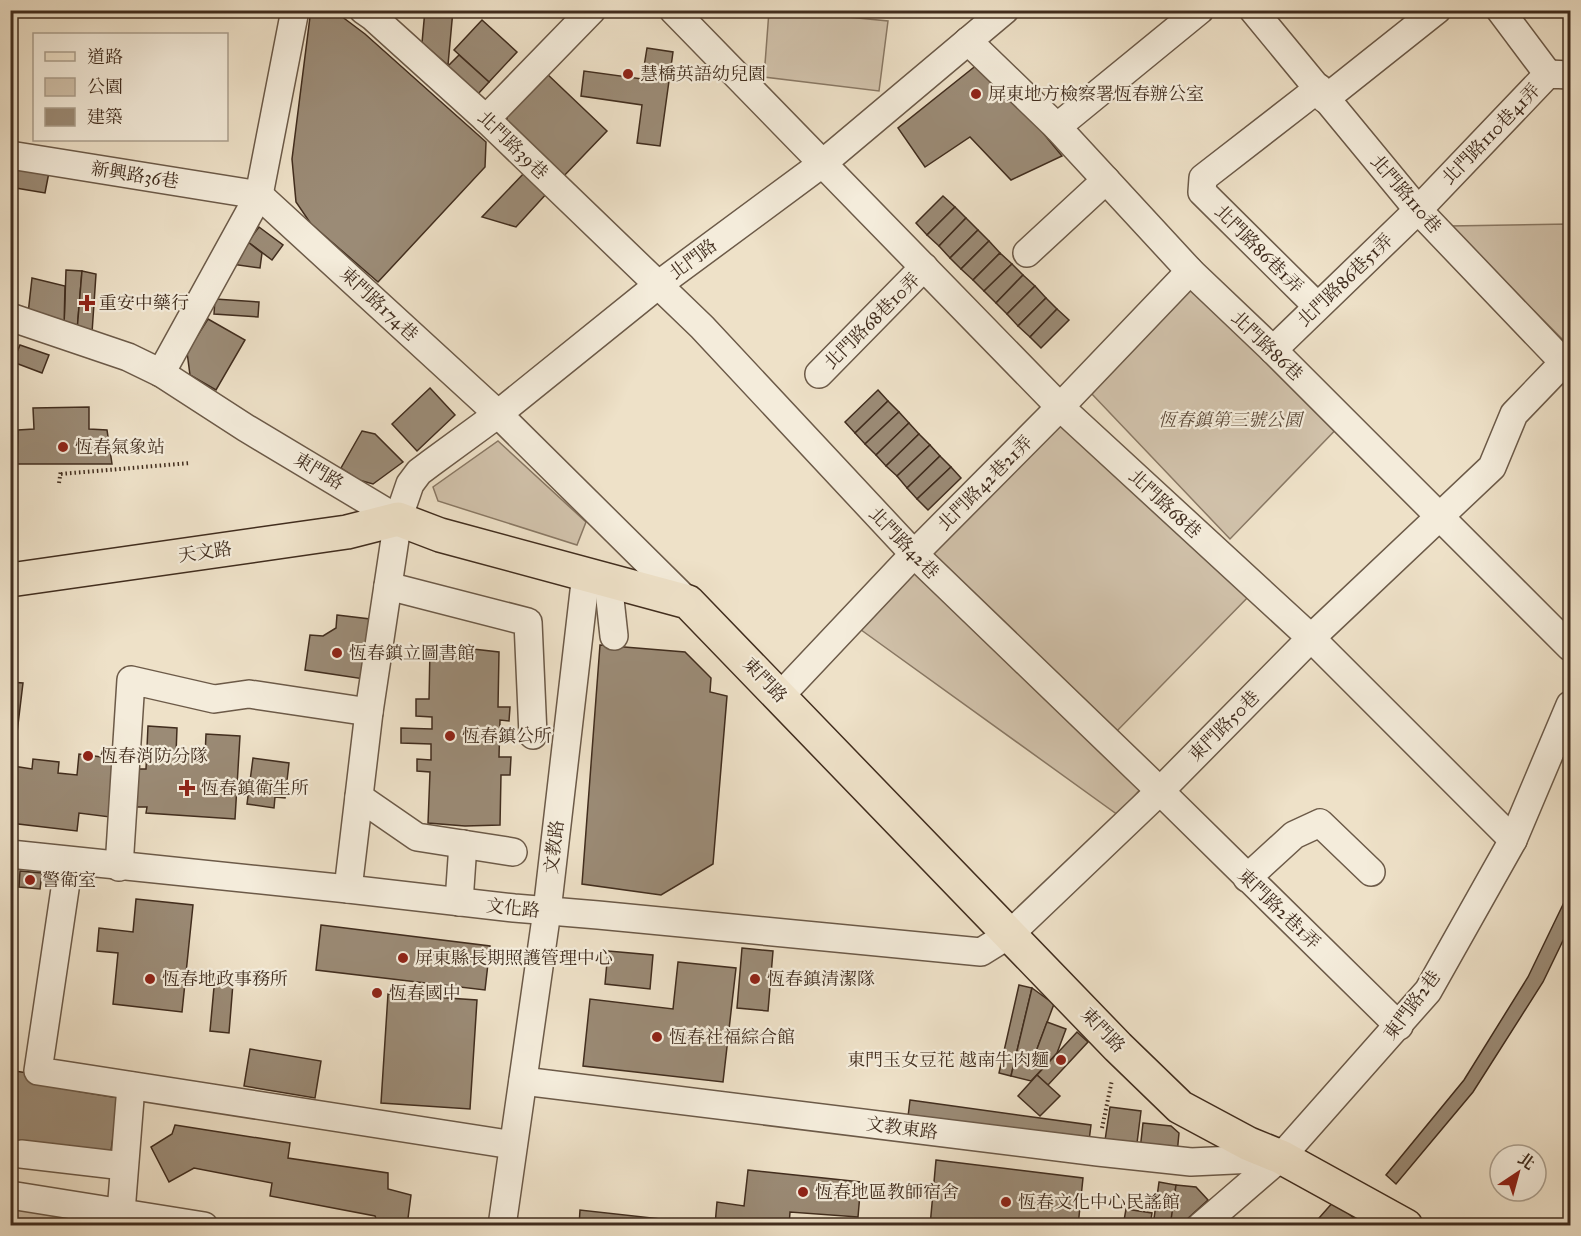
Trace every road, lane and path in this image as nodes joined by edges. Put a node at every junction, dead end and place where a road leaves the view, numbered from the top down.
1 (295, 10) edge
2 (363, 10) edge
3 (592, 10) edge
4 (672, 10) edge
5 (1005, 10) edge
6 (1200, 10) edge
7 (1253, 10) edge
8 (1437, 10) edge
9 (1500, 10) edge
10 (968, 41) junction
11 (1559, 74) edge
12 (1322, 94) junction
13 (486, 119) junction
14 (1057, 127) junction
15 (10, 155) edge
16 (823, 163) junction
17 (1106, 180) junction
18 (259, 195) junction
19 (1418, 210) junction
20 (1027, 253) dead end
21 (924, 267) junction
22 (1190, 271) junction
23 (658, 285) junction
24 (1317, 306) junction
25 (10, 317) edge
26 (1273, 350) junction
27 (1567, 366) edge
28 (161, 373) junction
29 (819, 374) dead end
30 (1060, 407) junction
31 (498, 414) junction
32 (190, 463) dead end
33 (59, 483) dead end
34 (1438, 517) junction
35 (398, 519) junction
36 (914, 554) junction
37 (597, 578) junction
38 (10, 580) edge
39 (388, 586) junction
40 (688, 602) junction
41 (614, 636) dead end
42 (1311, 638) junction
43 (1570, 647) edge
44 (780, 696) junction
45 (1570, 705) edge
46 (369, 712) junction
47 (533, 735) dead end
48 (1160, 791) junction
49 (359, 797) junction
50 (1513, 840) junction
51 (463, 844) junction
52 (513, 852) dead end
53 (10, 854) edge
54 (69, 862) junction
55 (119, 867) junction
56 (1371, 872) dead end
57 (1247, 878) junction
58 (348, 889) junction
59 (459, 902) junction
60 (547, 911) junction
61 (1010, 934) junction
62 (1398, 1026) junction
63 (1118, 1047) junction
64 (523, 1081) junction
65 (131, 1086) junction
66 (513, 1145) junction
67 (1098, 1152) junction
68 (1281, 1157) junction
69 (124, 1166) junction
70 (14, 1195) edge
71 (121, 1212) junction
72 (204, 1226) edge
73 (502, 1226) edge
74 (1201, 1226) edge
75 (1406, 1226) edge

1 - 18 street
2 - 13 street, 北門路39巷
3 - 13 street
4 - 16 street
5 - 10 street, 北門路
6 - 14 street
7 - 12 street, 北門路110巷
8 - 12 street
9 - 11 street
10 - 14 street, 北門路86巷
10 - 16 street, 北門路
11 - 19 street, 北門路110巷41弄
12 - 19 street, 北門路110巷
12 - 24 street, 北門路86巷1弄
13 - 23 street, 北門路39巷
14 - 17 street, 北門路86巷
15 - 18 street, 新興路36巷
16 - 21 street, 北門路68巷
16 - 23 street, 北門路
17 - 20 street
17 - 22 street, 北門路86巷
18 - 28 street
18 - 31 street, 東門路174巷
19 - 24 street, 北門路86巷51弄
19 - 27 street, 北門路110巷
21 - 29 street, 北門路68巷10弄
21 - 30 street, 北門路68巷
22 - 26 street, 北門路86巷
22 - 30 street, 北門路42巷21弄
23 - 31 street, 北門路
23 - 36 street, 北門路42巷
24 - 26 street, 北門路86巷51弄
25 - 28 street, 東門路
26 - 34 street, 北門路86巷
27 - 34 street, 東門路50巷
28 - 35 street, 東門路
30 - 36 street, 北門路42巷21弄
30 - 42 street, 北門路68巷
31 - 35 street, 北門路
31 - 40 street, 東門路174巷
32 - 33 path
34 - 42 street, 東門路50巷
34 - 43 street, 北門路86巷
35 - 37 main road, 東門路
35 - 38 main road, 天文路
35 - 39 street, 北門路
36 - 44 street, 北門路42巷21弄
36 - 48 street, 北門路42巷
37 - 40 main road, 東門路
37 - 41 street
37 - 60 street, 文教路
39 - 46 street, 北門路
39 - 47 street
40 - 44 main road, 東門路
42 - 48 street, 東門路50巷
42 - 50 street, 北門路68巷
44 - 61 main road, 東門路
45 - 50 street, 東門路2巷
46 - 49 street, 北門路
46 - 55 street
48 - 57 street, 東門路2巷1弄
48 - 61 street, 東門路50巷
49 - 51 street
49 - 58 street, 北門路
50 - 62 street, 東門路2巷
51 - 52 street
51 - 59 street
53 - 54 street, 文化路
54 - 55 street, 文化路
54 - 65 street
55 - 58 street, 文化路
56 - 57 street
57 - 62 street, 東門路2巷1弄
58 - 59 street, 文化路
59 - 60 street, 文化路
60 - 61 street, 文化路
60 - 64 street, 文教路
61 - 63 main road, 東門路
62 - 68 street, 東門路2巷
63 - 67 path
63 - 68 main road, 東門路
64 - 66 street, 文教路
64 - 67 street, 文教東路
65 - 66 street
65 - 69 street
66 - 73 street, 文教路
67 - 68 street, 文教東路
68 - 74 street, 東門路2巷
68 - 75 main road, 東門路
69 - 70 street
69 - 71 street
70 - 71 street
71 - 72 street

